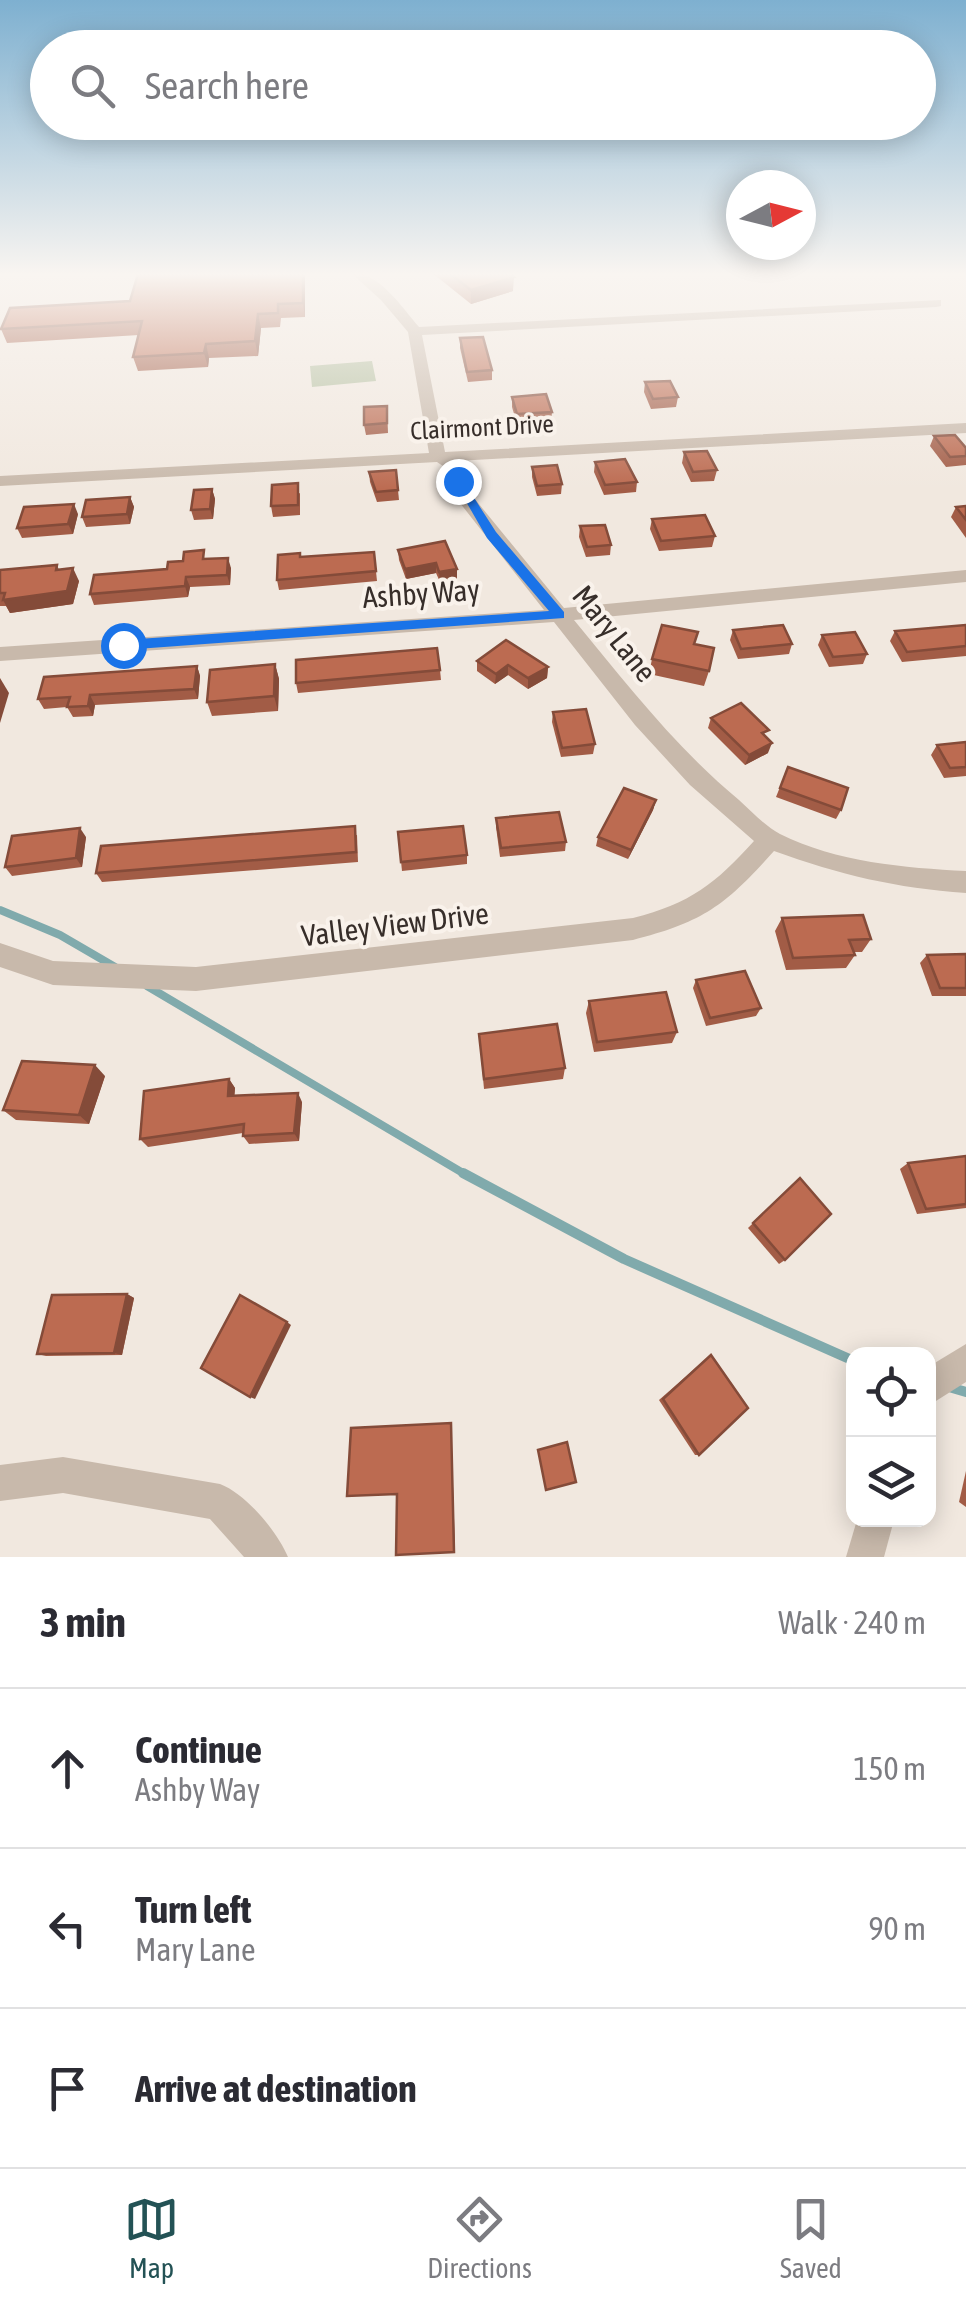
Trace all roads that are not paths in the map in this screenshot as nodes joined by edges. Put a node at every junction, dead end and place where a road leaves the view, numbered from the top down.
1 (418, 345) edge
2 (966, 428) edge
3 (437, 454) junction
4 (0, 482) edge
5 (966, 576) edge
6 (560, 615) junction
7 (0, 654) edge
8 (770, 840) junction
9 (966, 882) edge
10 (0, 955) edge
11 (966, 1360) edge
12 (936, 1382) edge
13 (0, 1483) edge
14 (874, 1527) edge
15 (269, 1557) edge
16 (865, 1557) edge

1 - 3 street, Mary Lane
2 - 3 street, Clairmont Drive
3 - 4 street, Clairmont Drive
3 - 6 street, Mary Lane
5 - 6 street, Ashby Way
6 - 7 street, Ashby Way
6 - 8 street, Mary Lane
8 - 9 street, Mary Lane
8 - 10 street, Valley View Drive
11 - 12 street
13 - 15 street
14 - 16 street

